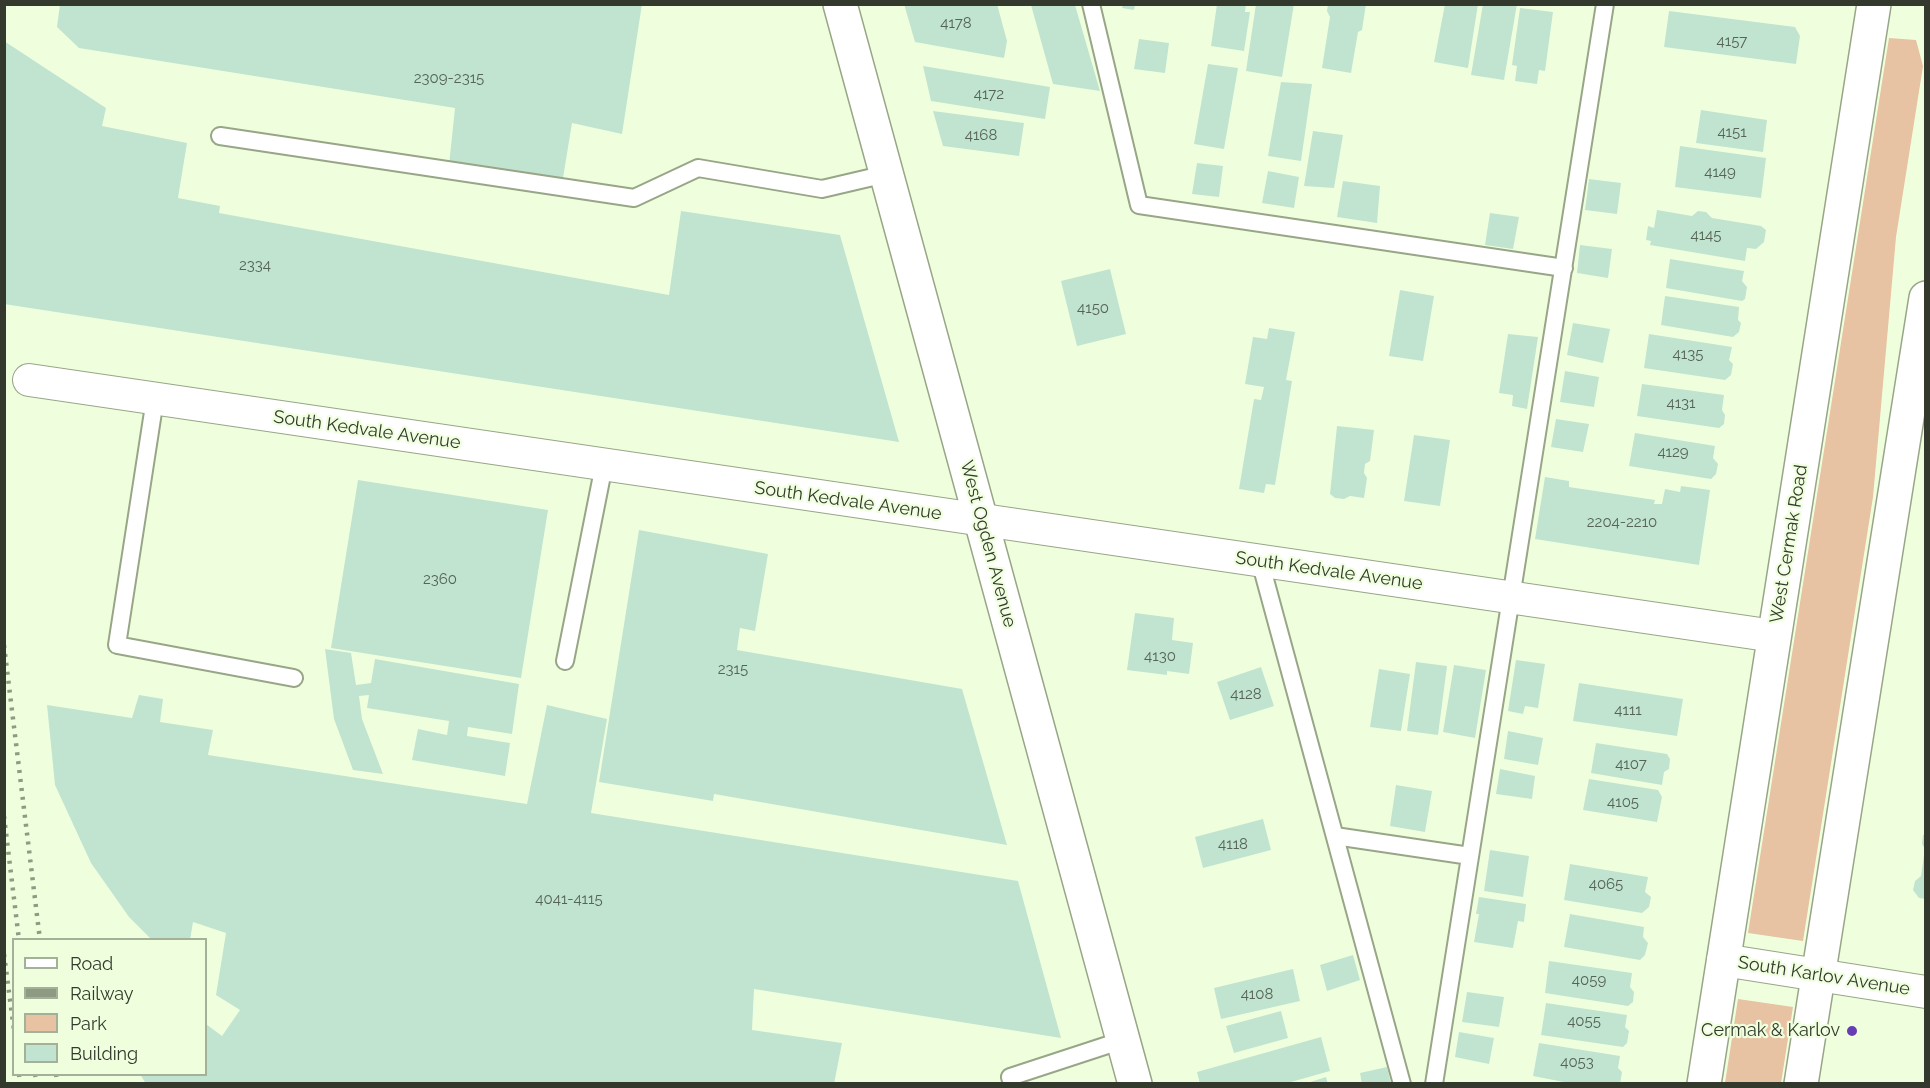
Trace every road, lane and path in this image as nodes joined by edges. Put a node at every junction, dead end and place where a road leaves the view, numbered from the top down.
1 (840, 4) edge
2 (1092, 4) edge
3 (1605, 4) edge
4 (1874, 4) edge
5 (220, 136) dead end
6 (886, 174) junction
7 (1564, 268) junction
8 (1926, 298) edge
9 (29, 380) dead end
10 (155, 399) junction
11 (604, 465) junction
12 (982, 521) junction
13 (1260, 561) junction
14 (1512, 597) junction
15 (1774, 636) junction
16 (565, 661) dead end
17 (294, 678) dead end
18 (1335, 836) junction
19 (1470, 856) junction
20 (1723, 960) junction
21 (1818, 975) junction
22 (1926, 992) edge
23 (1123, 1040) junction
24 (1012, 1083) edge
25 (1135, 1083) edge
26 (1402, 1083) edge
27 (1434, 1083) edge
28 (1704, 1083) edge
29 (1801, 1083) edge

1 - 6 main road, West Ogden Avenue
2 - 7 lane
3 - 7 lane
4 - 15 main road, West Cermak Road
5 - 6 lane
6 - 12 main road, West Ogden Avenue
7 - 14 lane
8 - 21 main road
9 - 10 street, South Kedvale Avenue
10 - 11 street, South Kedvale Avenue
10 - 17 lane
11 - 12 street, South Kedvale Avenue
11 - 16 lane
12 - 13 street, South Kedvale Avenue
12 - 23 main road, West Ogden Avenue
13 - 14 street, South Kedvale Avenue
13 - 18 lane
14 - 15 street, South Kedvale Avenue
14 - 19 lane
15 - 20 main road, West Cermak Road
18 - 19 lane
18 - 26 lane
19 - 27 lane
20 - 21 street, South Karlov Avenue
20 - 28 main road, West Cermak Road
21 - 22 street, South Karlov Avenue
21 - 29 main road
23 - 24 lane
23 - 25 main road, West Ogden Avenue

